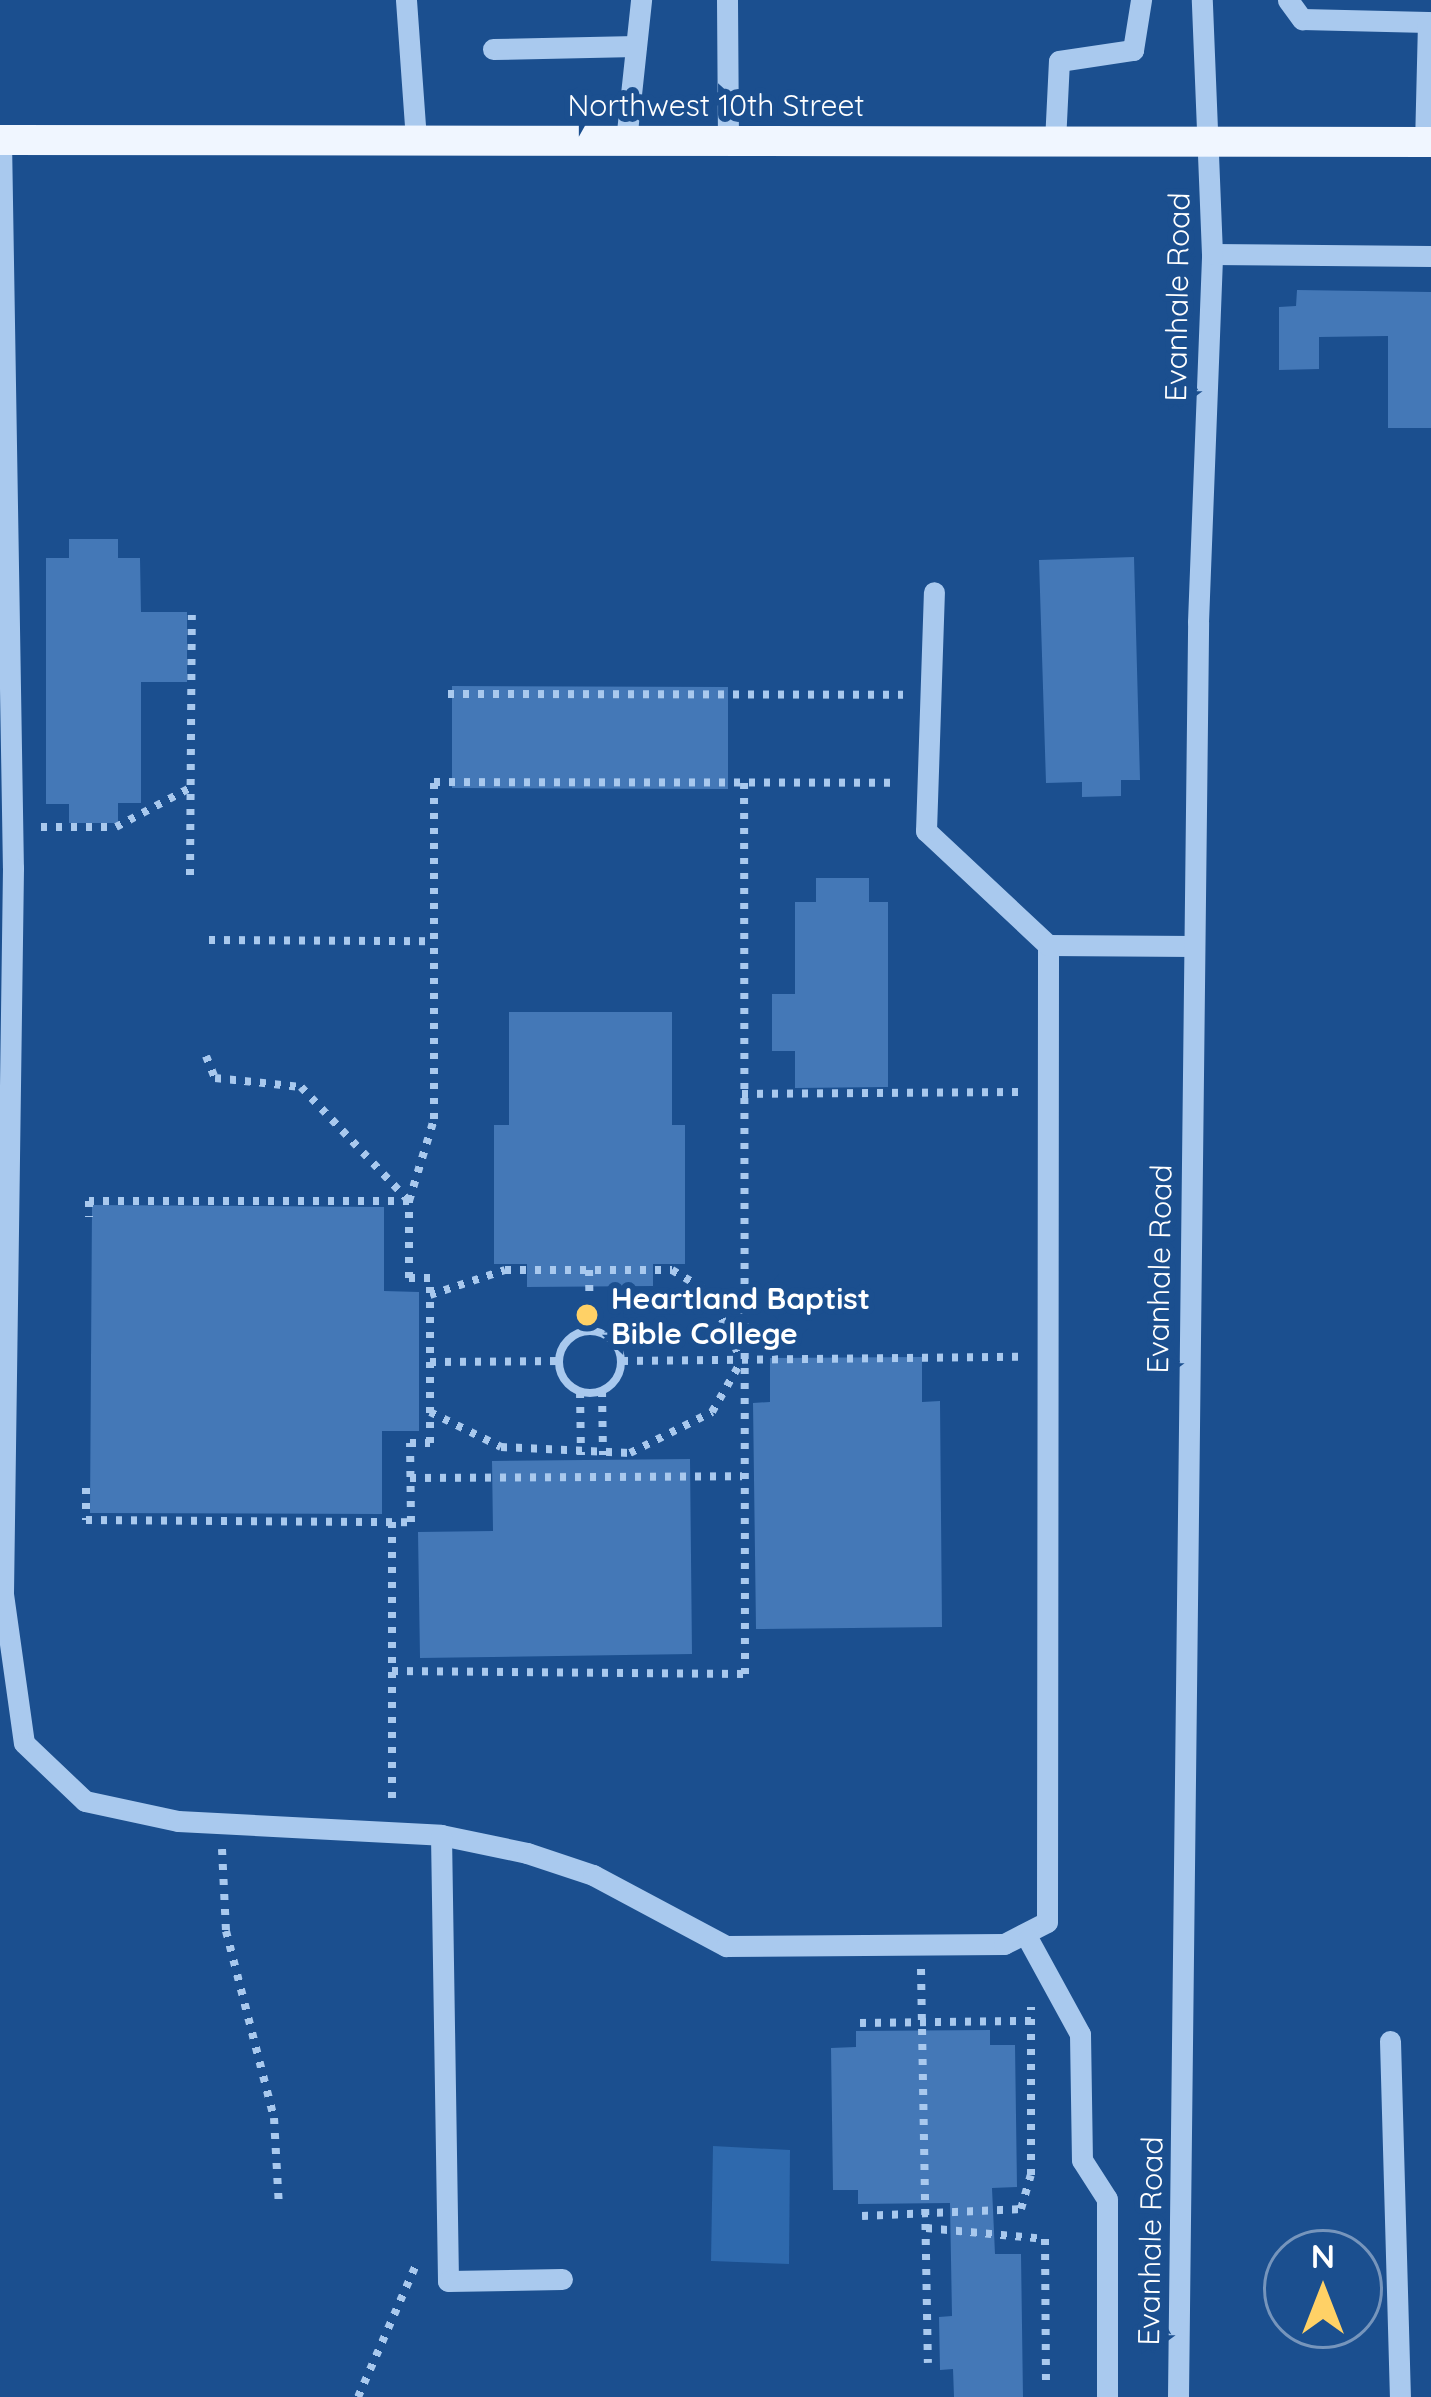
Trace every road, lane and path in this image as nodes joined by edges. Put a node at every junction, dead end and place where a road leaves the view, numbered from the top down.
1 (406, 0) edge
2 (640, 0) edge
3 (727, 0) edge
4 (1141, 0) edge
5 (1202, 0) edge
6 (1288, 0) edge
7 (1429, 22) edge
8 (636, 46) junction
9 (493, 49) dead end
10 (1, 140) edge
11 (416, 141) junction
12 (626, 141) junction
13 (728, 141) junction
14 (1055, 142) junction
15 (1207, 142) junction
16 (1428, 142) edge
17 (1212, 254) junction
18 (1431, 256) edge
19 (1, 271) edge
20 (934, 592) dead end
21 (192, 615) dead end
22 (448, 694) dead end
23 (931, 695) junction
24 (743, 782) junction
25 (928, 782) junction
26 (191, 787) junction
27 (52, 827) dead end
28 (190, 874) dead end
29 (209, 940) dead end
30 (434, 941) junction
31 (1048, 945) junction
32 (1193, 946) junction
33 (206, 1056) dead end
34 (1049, 1092) junction
35 (742, 1094) junction
36 (409, 1201) junction
37 (89, 1217) dead end
38 (589, 1270) junction
39 (430, 1294) junction
40 (590, 1331) junction
41 (978, 1358) dead end
42 (741, 1360) junction
43 (559, 1361) junction
44 (622, 1361) junction
45 (430, 1362) junction
46 (602, 1391) junction
47 (580, 1392) junction
48 (430, 1412) junction
49 (581, 1455) junction
50 (603, 1455) junction
51 (742, 1476) junction
52 (410, 1478) junction
53 (86, 1487) dead end
54 (392, 1522) junction
55 (392, 1671) junction
56 (220, 1824) junction
57 (392, 1832) junction
58 (441, 1835) junction
59 (1028, 1939) junction
60 (921, 1969) dead end
61 (1031, 2000) dead end
62 (1031, 2020) junction
63 (860, 2023) dead end
64 (922, 2023) junction
65 (1390, 2041) dead end
66 (446, 2198) junction
67 (280, 2207) dead end
68 (926, 2214) junction
69 (862, 2216) dead end
70 (926, 2228) junction
71 (562, 2279) dead end
72 (928, 2363) dead end
73 (1046, 2381) dead end
74 (358, 2397) edge
75 (1107, 2397) edge
76 (1178, 2397) edge
77 (1400, 2397) edge

1 - 11 street
2 - 8 street
3 - 13 street
4 - 14 street
5 - 15 street, Evanhale Road
6 - 7 street
7 - 16 street
8 - 9 street
8 - 12 street
10 - 11 main road, Northwest 10th Street
10 - 19 street
11 - 12 main road, Northwest 10th Street
12 - 13 main road, Northwest 10th Street
13 - 14 main road, Northwest 10th Street
14 - 15 main road, Northwest 10th Street
15 - 16 main road, Northwest 10th Street
15 - 17 street, Evanhale Road
17 - 18 street
17 - 32 street, Evanhale Road
19 - 56 street
20 - 23 street
21 - 26 path
22 - 23 path
23 - 25 street
24 - 25 path
24 - 30 path
24 - 35 path
25 - 31 street
26 - 27 path
26 - 28 path
29 - 30 path
30 - 36 path
31 - 32 street
31 - 34 street
32 - 76 street, Evanhale Road
33 - 36 path
34 - 35 path
34 - 59 street
35 - 42 path
36 - 37 path
36 - 39 path
38 - 39 path
38 - 40 path
38 - 42 path
39 - 45 path
40 - 43 path
40 - 44 path
41 - 42 path
42 - 44 path
42 - 50 path
42 - 51 path
43 - 45 path
43 - 47 path
44 - 46 path
45 - 48 path
46 - 47 path
46 - 50 path
47 - 49 path
48 - 49 path
48 - 52 path
49 - 50 path
51 - 52 path
51 - 55 path
52 - 54 path
53 - 54 path
54 - 55 path
55 - 57 path
56 - 57 street
56 - 67 path
57 - 58 street
58 - 59 street
58 - 66 street
59 - 75 street
60 - 64 path
61 - 62 path
62 - 64 path
62 - 68 path
63 - 64 path
64 - 68 path
65 - 77 street
66 - 71 street
66 - 74 path
68 - 69 path
68 - 70 path
70 - 72 path
70 - 73 path

